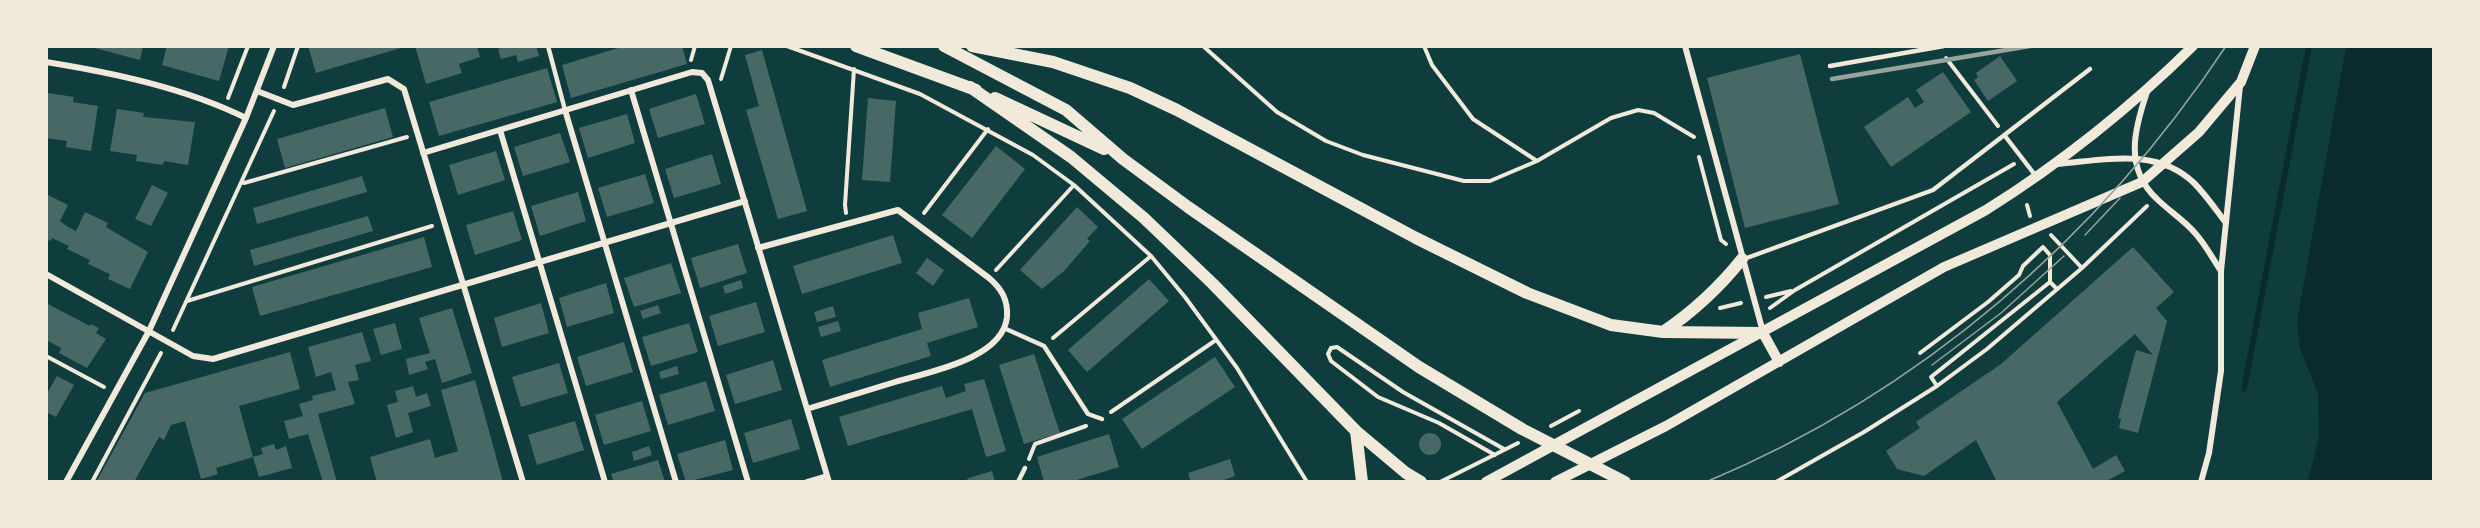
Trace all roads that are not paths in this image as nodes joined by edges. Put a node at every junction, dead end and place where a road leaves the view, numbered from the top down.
1 (274, 46) edge
2 (548, 46) edge
3 (856, 46) edge
4 (944, 46) edge
5 (972, 46) edge
6 (1685, 46) edge
7 (2193, 46) edge
8 (2255, 46) edge
9 (1941, 47) edge
10 (46, 62) edge
11 (1830, 66) dead end
12 (2090, 69) dead end
13 (2241, 82) junction
14 (970, 87) junction
15 (632, 90) junction
16 (257, 91) junction
17 (2147, 91) junction
18 (565, 110) junction
19 (246, 118) junction
20 (500, 130) junction
21 (2005, 136) junction
22 (423, 153) junction
23 (2134, 158) junction
24 (1123, 159) junction
25 (2056, 164) junction
26 (2165, 164) junction
27 (2037, 178) junction
28 (2142, 182) junction
29 (744, 201) junction
30 (671, 223) junction
31 (2226, 223) junction
32 (605, 243) junction
33 (759, 248) junction
34 (1742, 259) junction
35 (540, 263) junction
36 (2222, 271) junction
37 (46, 274) edge
38 (464, 285) junction
39 (1006, 329) junction
40 (149, 332) junction
41 (1663, 332) junction
42 (1763, 333) junction
43 (1779, 362) junction
44 (807, 409) junction
45 (1102, 419) road end
46 (1356, 431) junction
47 (1025, 468) road end
48 (828, 478) edge
49 (66, 482) edge
50 (524, 482) edge
51 (605, 482) edge
52 (676, 482) edge
53 (748, 482) edge
54 (807, 482) edge
55 (1018, 482) edge
56 (1362, 482) edge
57 (1421, 482) edge
58 (1486, 482) edge
59 (1555, 482) edge
60 (1624, 482) edge
61 (2201, 482) edge

1 - 16 street
2 - 18 lane
3 - 14 main road
4 - 24 main road
5 - 41 main road
6 - 34 street
7 - 17 street
8 - 13 street
9 - 11 lane
10 - 19 street
12 - 21 lane
13 - 26 street
13 - 31 street
14 - 24 main road
14 - 46 main road
15 - 18 street
15 - 29 street
15 - 30 street
16 - 19 street
16 - 22 street
17 - 23 street
17 - 25 street
18 - 20 street
18 - 32 street
19 - 40 street
20 - 22 street
20 - 35 street
21 - 27 lane
21 - 34 lane
22 - 38 street
23 - 25 street
23 - 26 street
23 - 28 street
24 - 60 main road
25 - 27 street
26 - 28 street
26 - 31 street
27 - 42 street
28 - 36 street
28 - 43 street
29 - 30 street
29 - 33 street
30 - 32 street
30 - 53 street
31 - 36 street
32 - 35 street
32 - 52 street
33 - 39 street
33 - 44 street
34 - 41 main road
34 - 42 street
35 - 38 street
35 - 51 street
36 - 61 street
37 - 40 street
38 - 40 street
38 - 50 street
39 - 44 street
39 - 45 lane
40 - 49 street
41 - 42 main road
42 - 43 street
42 - 58 street
43 - 59 street
44 - 48 street
46 - 56 main road
46 - 57 main road
47 - 55 lane
48 - 54 street

